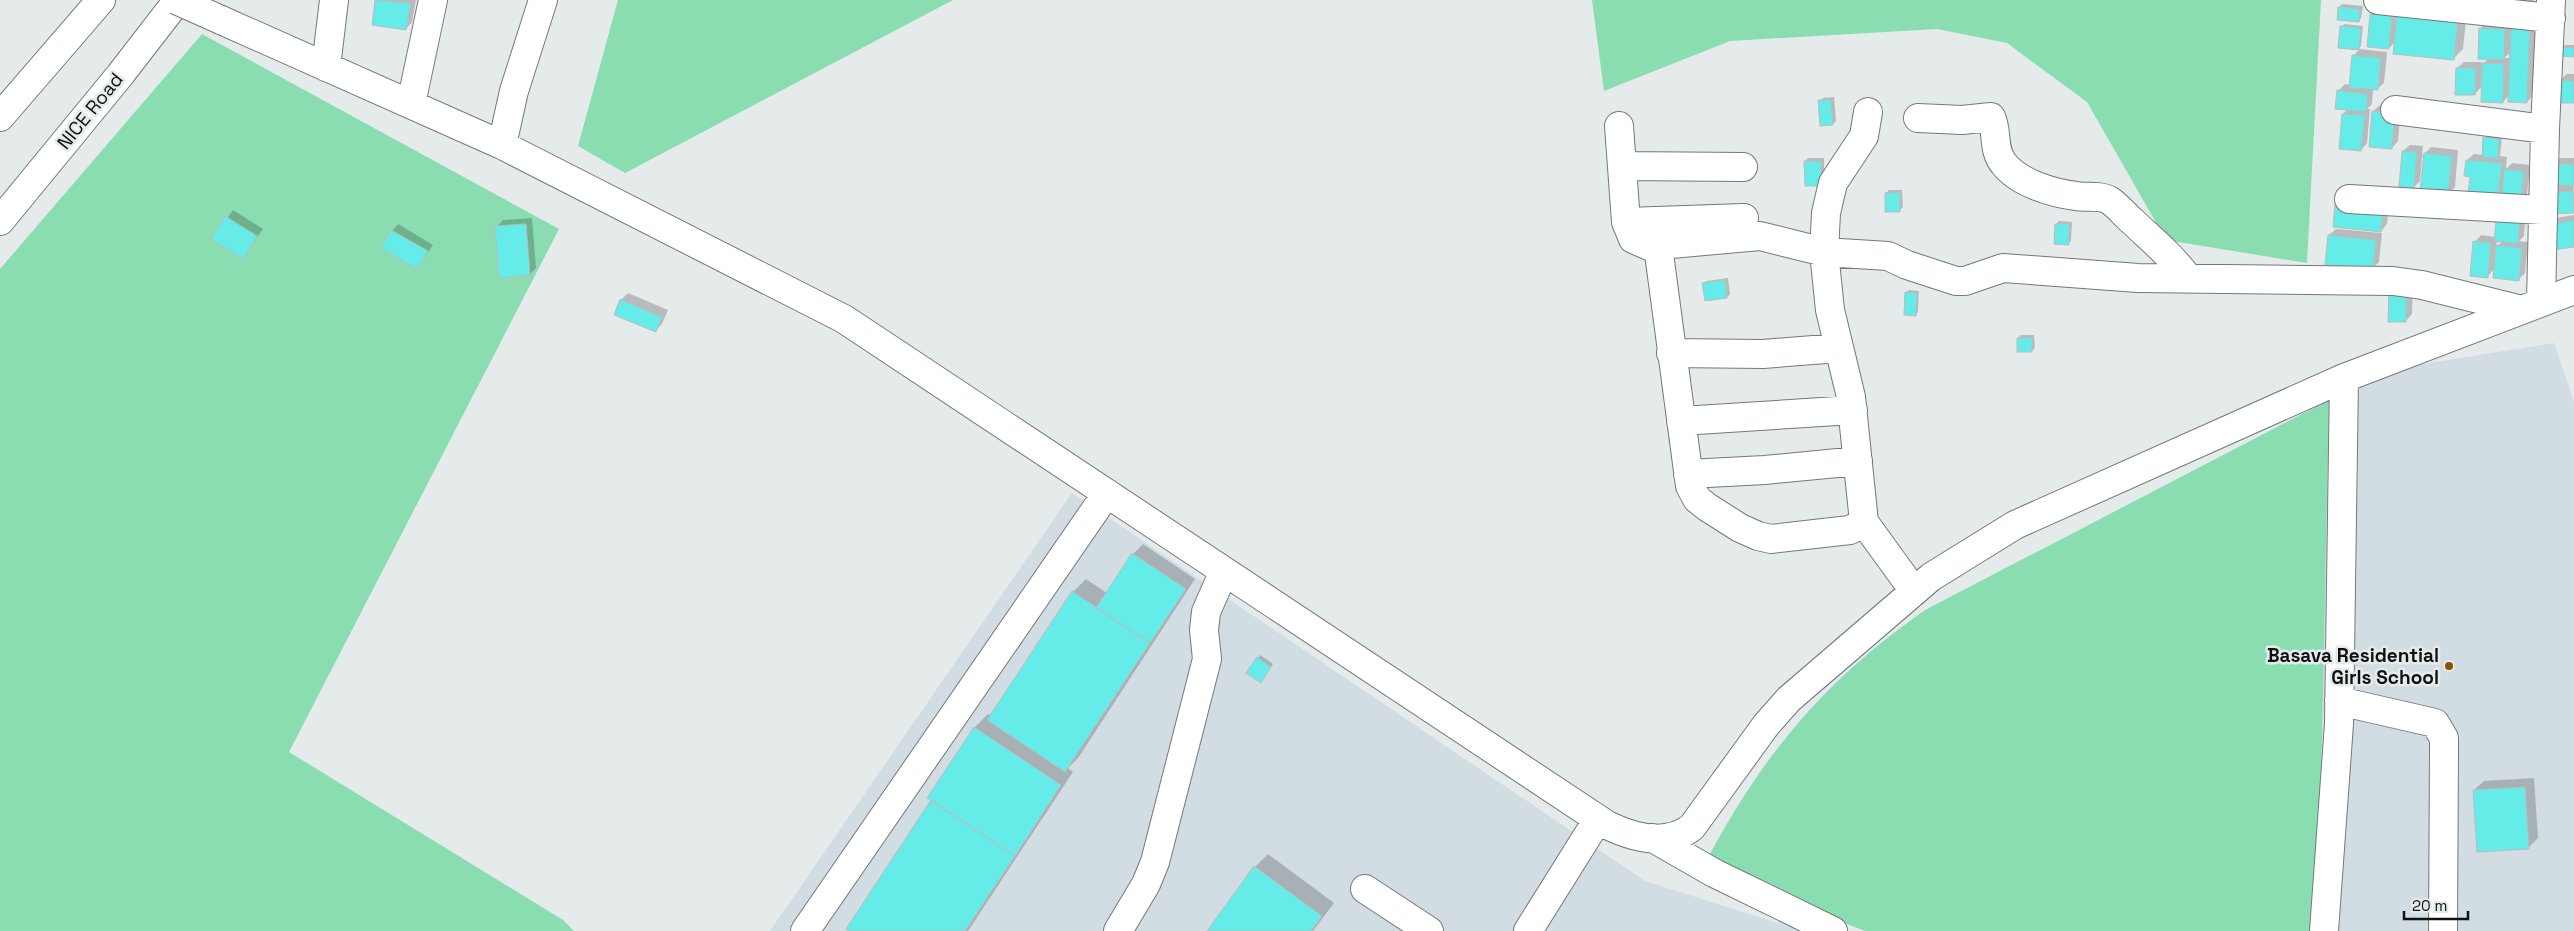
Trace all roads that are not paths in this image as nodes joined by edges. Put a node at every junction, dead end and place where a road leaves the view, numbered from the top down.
1 (101, 0) edge
2 (177, 0) edge
3 (334, 0) edge
4 (433, 0) edge
5 (544, 0) edge
6 (2378, 0) edge
7 (2551, 9) edge
8 (326, 67) junction
9 (411, 104) junction
10 (2395, 110) dead end
11 (1868, 112) dead end
12 (0, 117) edge
13 (1918, 118) dead end
14 (1619, 126) dead end
15 (2545, 129) junction
16 (502, 145) junction
17 (1622, 166) junction
18 (1743, 167) dead end
19 (2349, 199) dead end
20 (2542, 210) junction
21 (1744, 218) dead end
22 (0, 221) edge
23 (1626, 222) junction
24 (1658, 246) junction
25 (1824, 252) junction
26 (2188, 278) junction
27 (2574, 290) edge
28 (2531, 306) junction
29 (1839, 348) junction
30 (1671, 353) junction
31 (2344, 378) junction
32 (1853, 410) junction
33 (1681, 421) junction
34 (1858, 461) junction
35 (1688, 474) junction
36 (1107, 493) junction
37 (1864, 522) junction
38 (1224, 571) junction
39 (1914, 591) junction
40 (2339, 701) junction
41 (1598, 818) junction
42 (1653, 838) junction
43 (1365, 889) dead end
44 (805, 931) edge
45 (1118, 931) edge
46 (1429, 931) edge
47 (1528, 931) edge
48 (1833, 931) edge
49 (2324, 931) edge
50 (2444, 931) edge

1 - 12 main road
2 - 8 main road, bridge
2 - 22 main road, NICE Road
3 - 8 main road
4 - 9 main road
5 - 16 main road
6 - 7 main road
7 - 15 main road
8 - 9 main road
9 - 16 main road
10 - 15 main road
11 - 25 main road
13 - 26 main road
14 - 17 main road
15 - 20 main road
16 - 36 main road
17 - 18 main road
17 - 23 main road
19 - 20 main road
20 - 28 main road
21 - 23 main road
23 - 24 main road
24 - 25 main road
24 - 30 main road
25 - 26 main road
25 - 29 main road
26 - 28 main road
27 - 28 main road
28 - 31 main road
29 - 30 main road
29 - 32 main road
30 - 33 main road
31 - 39 main road
31 - 40 main road
32 - 33 main road
32 - 34 main road
33 - 35 main road
34 - 35 main road
34 - 37 main road
35 - 37 main road
36 - 38 main road
36 - 44 main road
37 - 39 main road
38 - 41 main road
38 - 45 main road
39 - 42 main road
40 - 49 main road
40 - 50 main road
41 - 42 main road
41 - 47 main road
42 - 48 main road
43 - 46 main road

